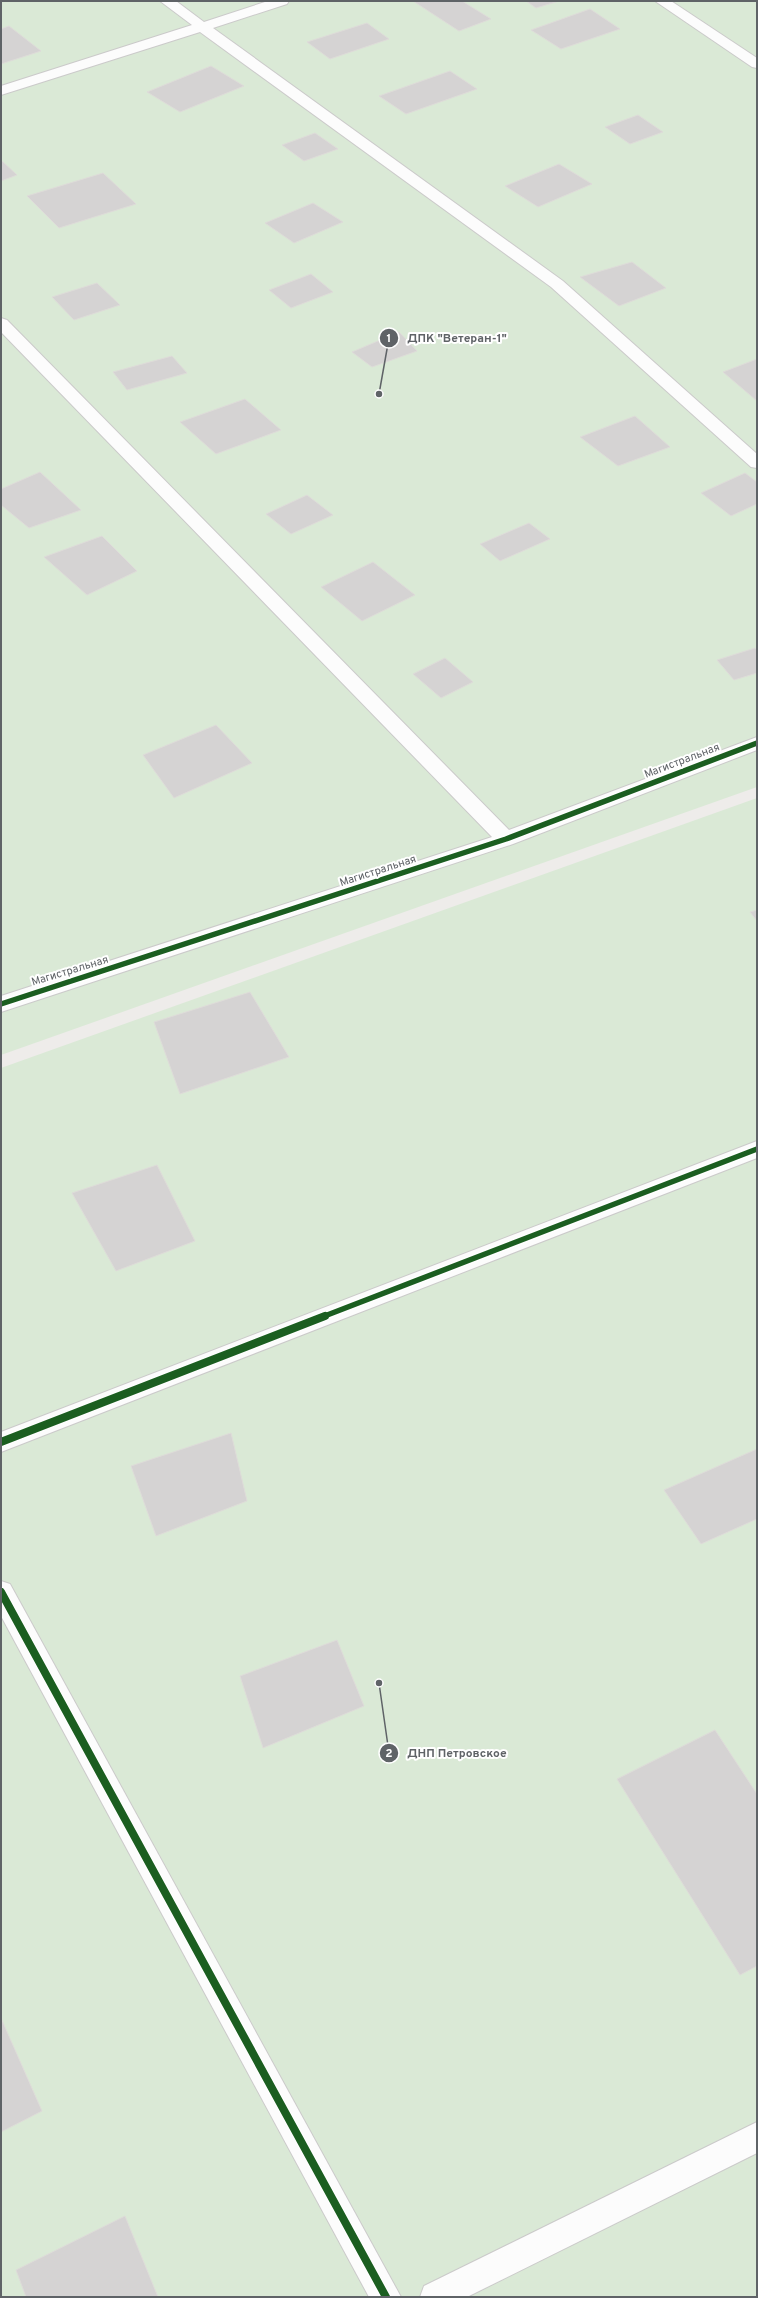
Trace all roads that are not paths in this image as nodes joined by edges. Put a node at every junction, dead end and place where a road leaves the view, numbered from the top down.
1 (167, 1) edge
2 (282, 1) edge
3 (662, 1) edge
4 (201, 26) junction
5 (757, 64) edge
6 (1, 91) edge
7 (1, 324) edge
8 (757, 463) edge
9 (757, 743) edge
10 (506, 839) junction
11 (1, 1004) edge
12 (757, 1149) edge
13 (1, 1442) edge
14 (1, 1592) edge
15 (757, 2137) edge
16 (386, 2297) edge
17 (435, 2297) edge

1 - 4 street
2 - 4 street
3 - 5 street
4 - 6 street
4 - 8 street
7 - 10 street
9 - 10 street, Магистральная
10 - 11 street, Магистральная
12 - 13 street
14 - 16 street
15 - 17 street

